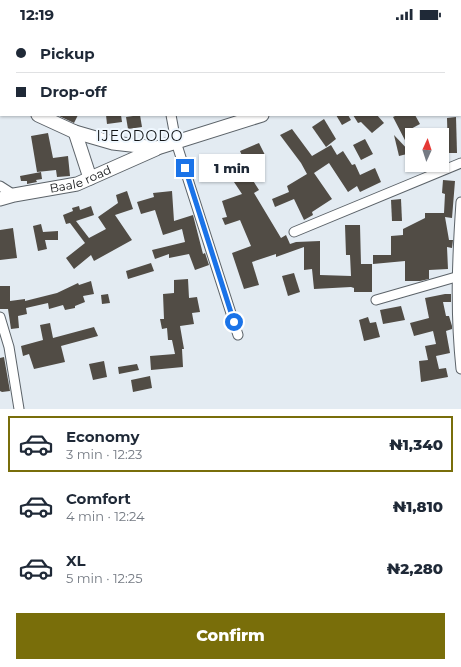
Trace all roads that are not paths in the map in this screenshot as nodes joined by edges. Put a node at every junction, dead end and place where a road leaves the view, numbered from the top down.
1 (40, 116) edge
2 (171, 116) edge
3 (259, 116) edge
4 (75, 132) junction
5 (176, 142) junction
6 (158, 148) junction
7 (461, 163) edge
8 (90, 178) junction
9 (0, 186) edge
10 (14, 195) junction
11 (0, 199) edge
12 (461, 202) edge
13 (294, 232) dead end
14 (456, 277) junction
15 (376, 300) dead end
16 (0, 317) edge
17 (238, 335) dead end
18 (461, 369) edge
19 (19, 409) edge

1 - 4 street
2 - 5 street
3 - 5 street, Baale road
4 - 6 street
4 - 8 street
5 - 6 street, Baale road
5 - 17 street
6 - 8 street, Baale road
7 - 13 street
8 - 10 street, Baale road
9 - 10 street
10 - 11 street, Baale road
12 - 14 street
14 - 15 street
14 - 18 street
16 - 19 street

